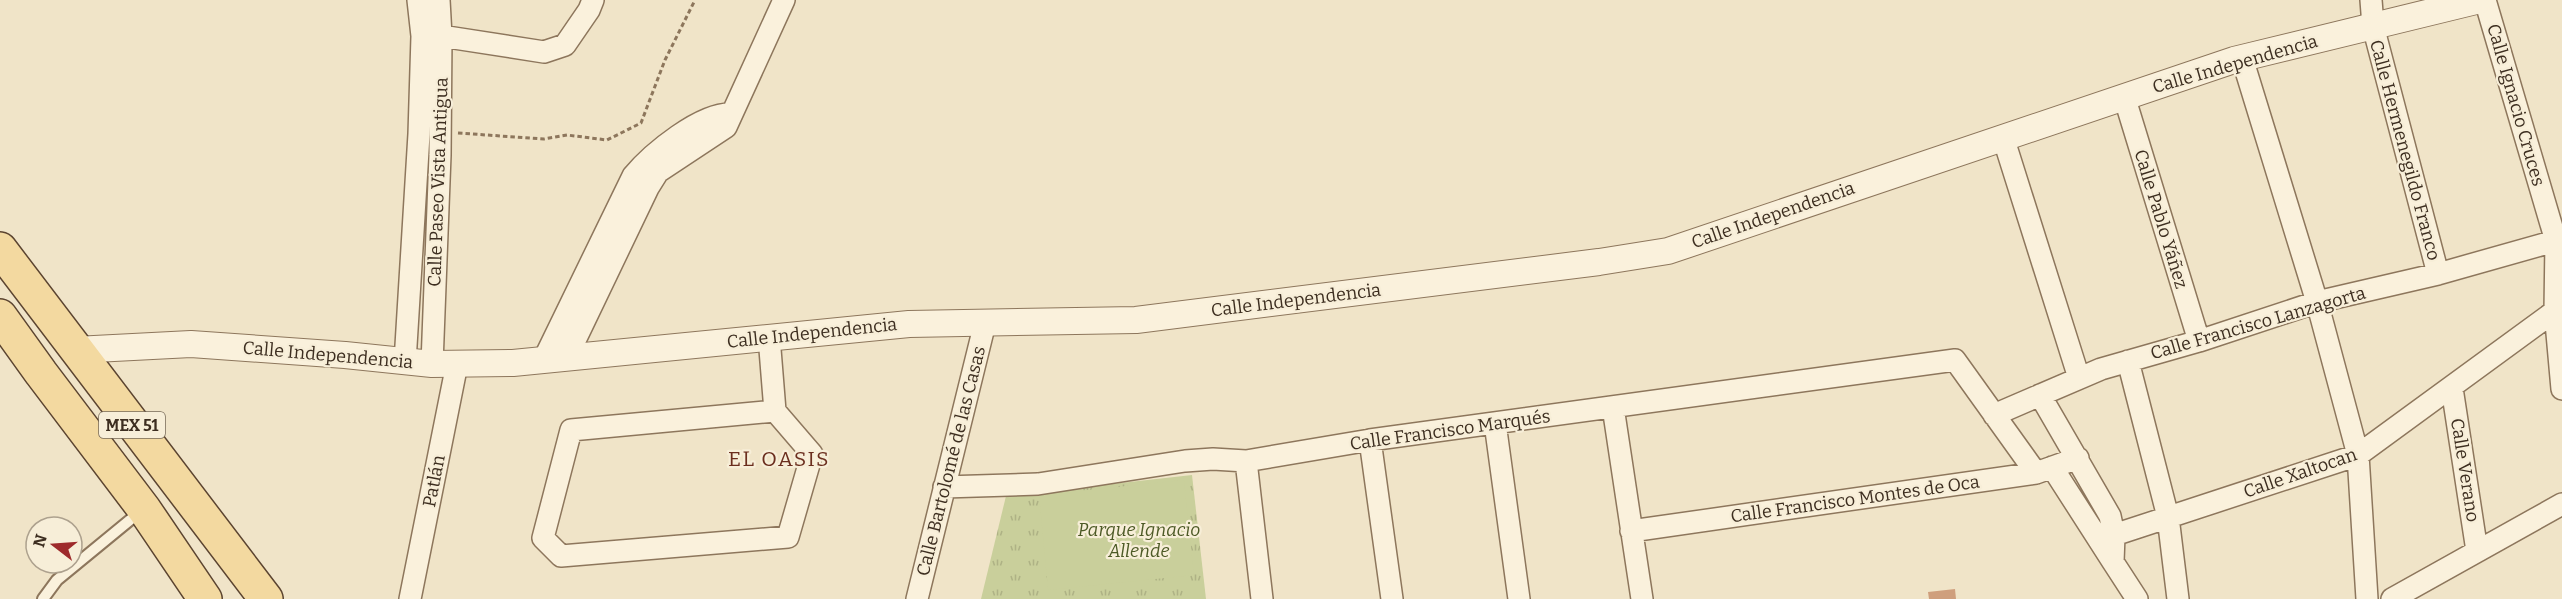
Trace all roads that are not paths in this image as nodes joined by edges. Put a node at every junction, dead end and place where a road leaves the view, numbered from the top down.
1 (418, 0) edge
2 (439, 0) edge
3 (593, 0) edge
4 (784, 0) edge
5 (2371, 0) edge
6 (2476, 1) edge
7 (2373, 26) junction
8 (431, 36) junction
9 (2241, 58) junction
10 (2124, 96) junction
11 (2003, 137) junction
12 (418, 153) junction
13 (440, 155) junction
14 (2559, 240) edge
15 (0, 249) edge
16 (2438, 274) junction
17 (2317, 302) junction
18 (2559, 310) edge
19 (3, 323) edge
20 (985, 323) junction
21 (769, 338) junction
22 (2199, 341) junction
23 (75, 350) junction
24 (556, 358) junction
25 (2128, 361) junction
26 (405, 362) junction
27 (432, 364) junction
28 (457, 364) junction
29 (2079, 378) junction
30 (2452, 388) junction
31 (2562, 389) edge
32 (2040, 395) junction
33 (1613, 407) junction
34 (775, 411) junction
35 (1994, 415) junction
36 (1495, 423) junction
37 (1370, 440) junction
38 (2358, 455) junction
39 (2078, 458) junction
40 (1246, 461) junction
41 (2044, 470) junction
42 (944, 487) junction
43 (2562, 504) edge
44 (144, 509) junction
45 (2168, 517) junction
46 (1631, 531) junction
47 (2114, 536) junction
48 (2477, 551) junction
49 (2113, 562) junction
50 (43, 599) edge
51 (205, 599) edge
52 (266, 599) edge
53 (410, 599) edge
54 (917, 599) edge
55 (1262, 599) edge
56 (1392, 599) edge
57 (1519, 599) edge
58 (1642, 599) edge
59 (2137, 599) edge
60 (2178, 599) edge
61 (2367, 599) edge
62 (2392, 599) edge

1 - 8 street, Calle Paseo Vista Antigua
2 - 8 street, Calle Paseo Vista Antigua
3 - 8 street
4 - 24 street
5 - 7 street, Calle Hermenegildo Franco
6 - 7 street, Calle Independencia
6 - 14 street, Calle Ignacio Cruces
7 - 9 street, Calle Independencia
7 - 16 street, Calle Hermenegildo Franco
8 - 12 street, Calle Paseo Vista Antigua
8 - 13 street, Calle Paseo Vista Antigua
9 - 10 street, Calle Independencia
9 - 17 street
10 - 11 street, Calle Independencia
10 - 22 street, Calle Pablo Yáñez
11 - 20 street, Calle Independencia
11 - 29 street
12 - 13 street
12 - 26 street, Calle Paseo Vista Antigua
13 - 27 street, Calle Paseo Vista Antigua
14 - 16 street, Calle Francisco Lanzagorta
14 - 18 street, Calle Ignacio Cruces
15 - 23 main road, MEX 51
16 - 17 street, Calle Francisco Lanzagorta
17 - 22 street, Calle Francisco Lanzagorta
17 - 38 street
18 - 30 street, Calle Xaltocan
18 - 31 street, Calle Ignacio Cruces
19 - 44 main road, MEX 51
20 - 21 street, Calle Independencia
20 - 42 street, Calle Bartolomé de las Casas
21 - 24 street, Calle Independencia
21 - 34 street
22 - 25 street, Calle Francisco Lanzagorta
23 - 26 street, Calle Independencia
23 - 52 main road, MEX 51
24 - 28 street, Calle Independencia
25 - 29 street, Calle Francisco Lanzagorta
25 - 45 street
26 - 27 street, Calle Independencia
27 - 28 street, Calle Independencia
28 - 53 street, Patlán
29 - 32 street, Calle Francisco Lanzagorta
30 - 38 street, Calle Xaltocan
30 - 48 street, Calle Verano
32 - 35 street, Calle Francisco Lanzagorta
32 - 39 street
33 - 35 street, Calle Francisco Marqués
33 - 36 street, Calle Francisco Marqués
33 - 46 street
34 - 34 street
35 - 41 street
36 - 37 street, Calle Francisco Marqués
36 - 57 street
37 - 40 street, Calle Francisco Marqués
37 - 56 street
38 - 45 street, Calle Xaltocan
38 - 61 street
39 - 41 street, Calle Francisco Montes de Oca
39 - 47 street
40 - 42 street, Calle Francisco Marqués
40 - 55 street
41 - 46 street, Calle Francisco Montes de Oca
41 - 49 street
42 - 54 street, Calle Bartolomé de las Casas
43 - 48 street
44 - 50 lane
44 - 51 main road, MEX 51
45 - 47 street, Calle Xaltocan
45 - 60 street
46 - 58 street
47 - 49 street
48 - 62 street
49 - 59 street

